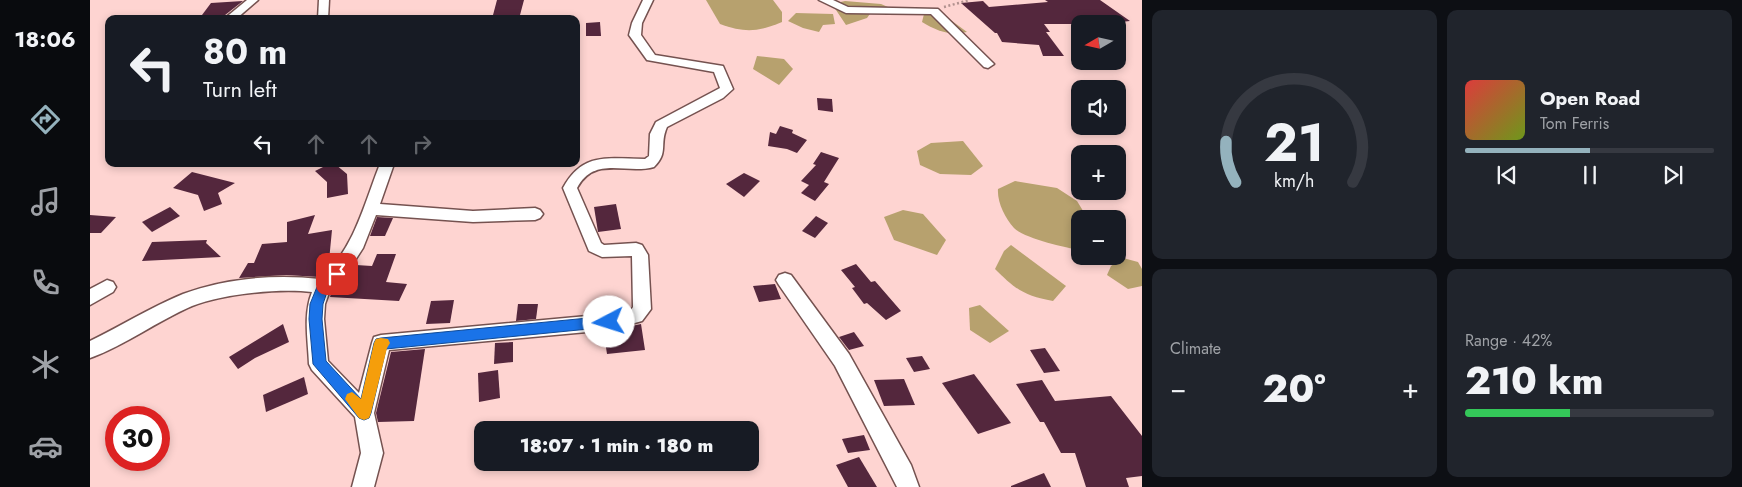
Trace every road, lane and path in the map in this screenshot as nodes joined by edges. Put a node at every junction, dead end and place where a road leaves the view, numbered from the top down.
1 (253, 0) edge
2 (324, 0) edge
3 (648, 0) edge
4 (824, 0) edge
5 (970, 0) edge
6 (934, 11) junction
7 (234, 15) edge
8 (324, 15) edge
9 (988, 64) dead end
10 (386, 167) edge
11 (371, 209) junction
12 (535, 214) dead end
13 (785, 280) dead end
14 (323, 286) junction
15 (107, 287) dead end
16 (90, 298) edge
17 (90, 350) edge
18 (364, 413) junction
19 (363, 487) edge
20 (908, 487) edge

1 - 7 street
2 - 8 street
3 - 18 street
4 - 6 street
5 - 6 path
6 - 9 street
10 - 11 street
11 - 12 street
11 - 14 street
13 - 20 street
14 - 17 street
14 - 18 street
15 - 16 street
18 - 19 street

